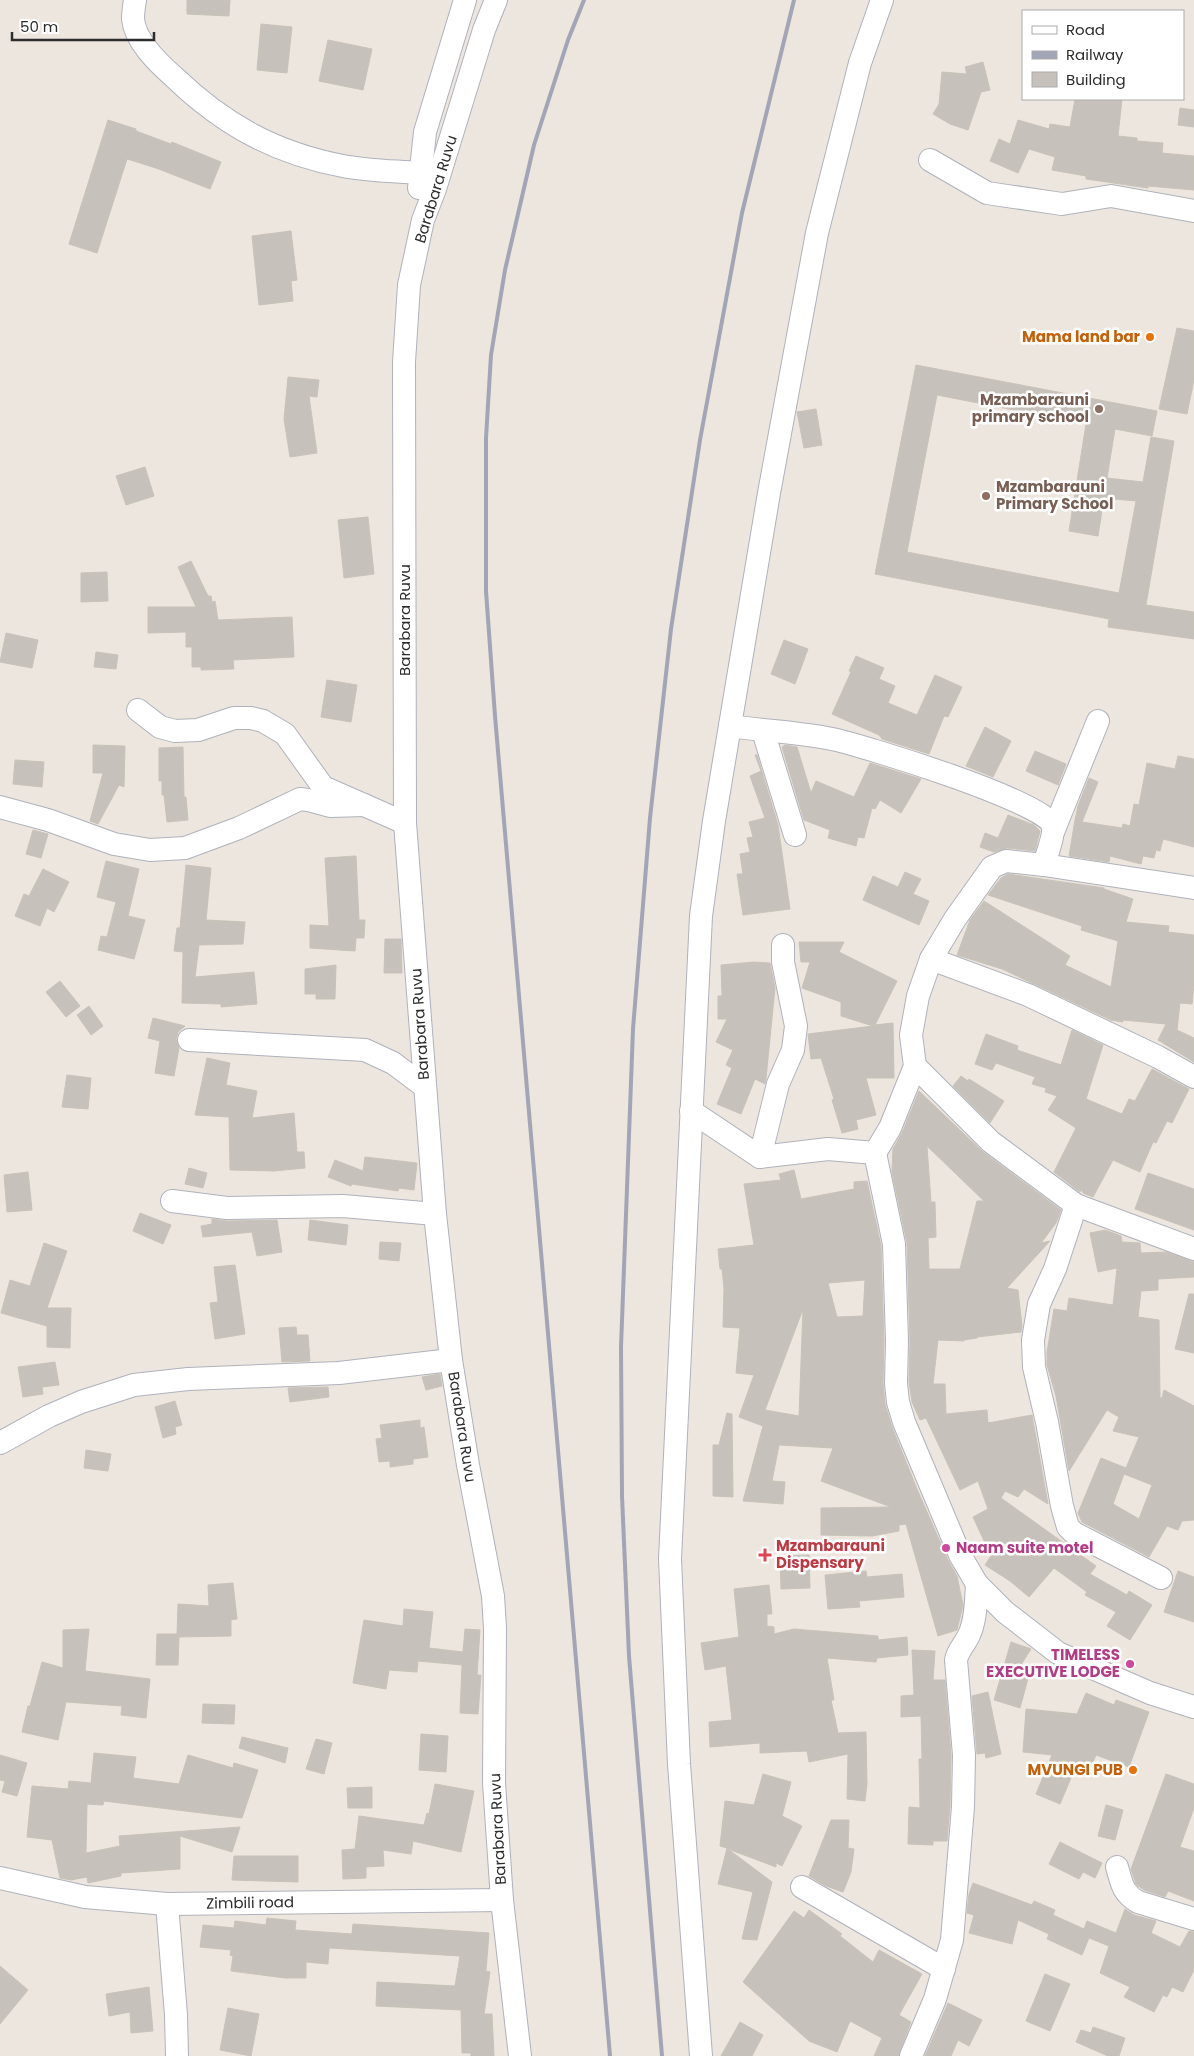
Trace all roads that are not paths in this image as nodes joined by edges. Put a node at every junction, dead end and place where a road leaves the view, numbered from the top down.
1 (135, 0) edge
2 (465, 0) edge
3 (496, 0) edge
4 (882, 0) edge
5 (930, 160) dead end
6 (419, 173) junction
7 (1194, 211) edge
8 (423, 220) junction
9 (138, 710) dead end
10 (1098, 721) dead end
11 (730, 726) junction
12 (763, 731) junction
13 (364, 805) junction
14 (0, 807) edge
15 (405, 823) junction
16 (1053, 832) junction
17 (794, 835) dead end
18 (1044, 865) junction
19 (1194, 888) edge
20 (783, 945) dead end
21 (931, 959) junction
22 (189, 1040) dead end
23 (915, 1066) junction
24 (1194, 1077) edge
25 (425, 1087) junction
26 (691, 1111) junction
27 (875, 1153) junction
28 (760, 1157) junction
29 (172, 1201) dead end
30 (1076, 1205) junction
31 (435, 1214) junction
32 (1194, 1249) edge
33 (451, 1360) junction
34 (0, 1443) edge
35 (1161, 1578) dead end
36 (977, 1584) junction
37 (1194, 1707) edge
38 (1116, 1867) dead end
39 (0, 1878) edge
40 (802, 1888) dead end
41 (502, 1900) junction
42 (168, 1904) junction
43 (1194, 1919) edge
44 (944, 1969) junction
45 (177, 2056) edge
46 (520, 2056) edge
47 (701, 2056) edge
48 (911, 2056) edge

1 - 6 street
2 - 6 street
3 - 8 street, Barabara Ruvu
4 - 11 street
5 - 7 street
6 - 8 street
8 - 15 street, Barabara Ruvu
9 - 13 street
10 - 16 street
11 - 12 street
11 - 26 street
12 - 16 street
12 - 17 street
13 - 14 street
13 - 15 street
15 - 25 street, Barabara Ruvu
16 - 18 street
18 - 19 street
18 - 21 street
20 - 28 street
21 - 23 street
21 - 24 street
22 - 25 street
23 - 27 street
23 - 30 street
25 - 31 street, Barabara Ruvu
26 - 28 street
26 - 47 street
27 - 28 street
27 - 36 street
29 - 31 street
30 - 32 street
30 - 35 street
31 - 33 street, Barabara Ruvu
33 - 34 street
33 - 41 street, Barabara Ruvu
36 - 37 street
36 - 44 street
38 - 43 street
39 - 42 street, Zimbili road
40 - 44 street
41 - 42 street, Zimbili road
41 - 46 street, Barabara Ruvu
42 - 45 street
44 - 48 street

